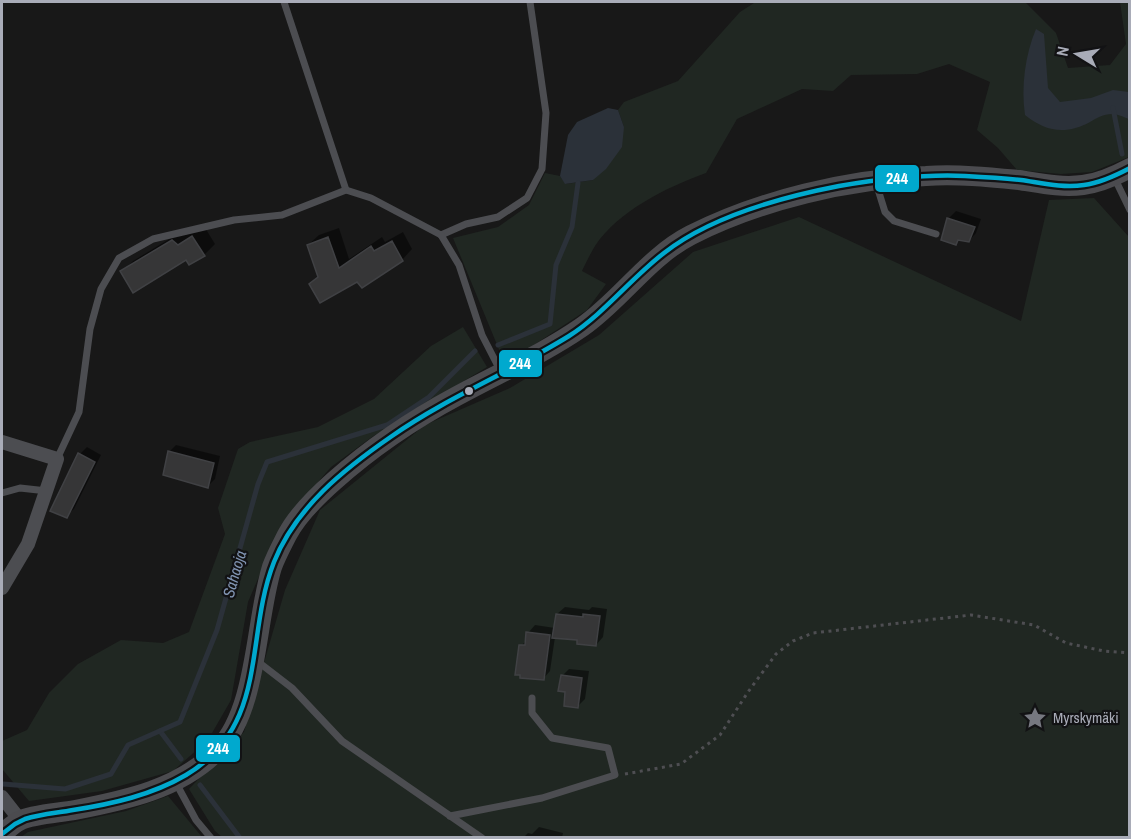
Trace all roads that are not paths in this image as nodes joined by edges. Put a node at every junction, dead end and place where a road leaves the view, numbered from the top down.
1 (284, 2) edge
2 (530, 2) edge
3 (1122, 172) edge
4 (875, 181) junction
5 (346, 189) junction
6 (1130, 210) edge
7 (936, 234) dead end
8 (441, 235) junction
9 (502, 373) junction
10 (2, 442) edge
11 (57, 459) junction
12 (47, 491) junction
13 (2, 493) edge
14 (2, 588) edge
15 (255, 659) junction
16 (532, 698) dead end
17 (175, 781) junction
18 (2, 797) edge
19 (450, 816) junction
20 (20, 820) junction
21 (2, 834) edge
22 (211, 837) edge
23 (482, 837) edge

1 - 5 lane
2 - 8 lane
3 - 4 street
3 - 6 lane
4 - 7 lane
4 - 9 street
5 - 8 lane
5 - 11 lane
8 - 9 lane
9 - 15 street
10 - 11 street
11 - 12 street
12 - 13 lane
12 - 14 street
15 - 17 street
15 - 19 lane
16 - 19 lane
17 - 20 street
17 - 22 lane
18 - 20 street
19 - 23 lane
20 - 21 street

